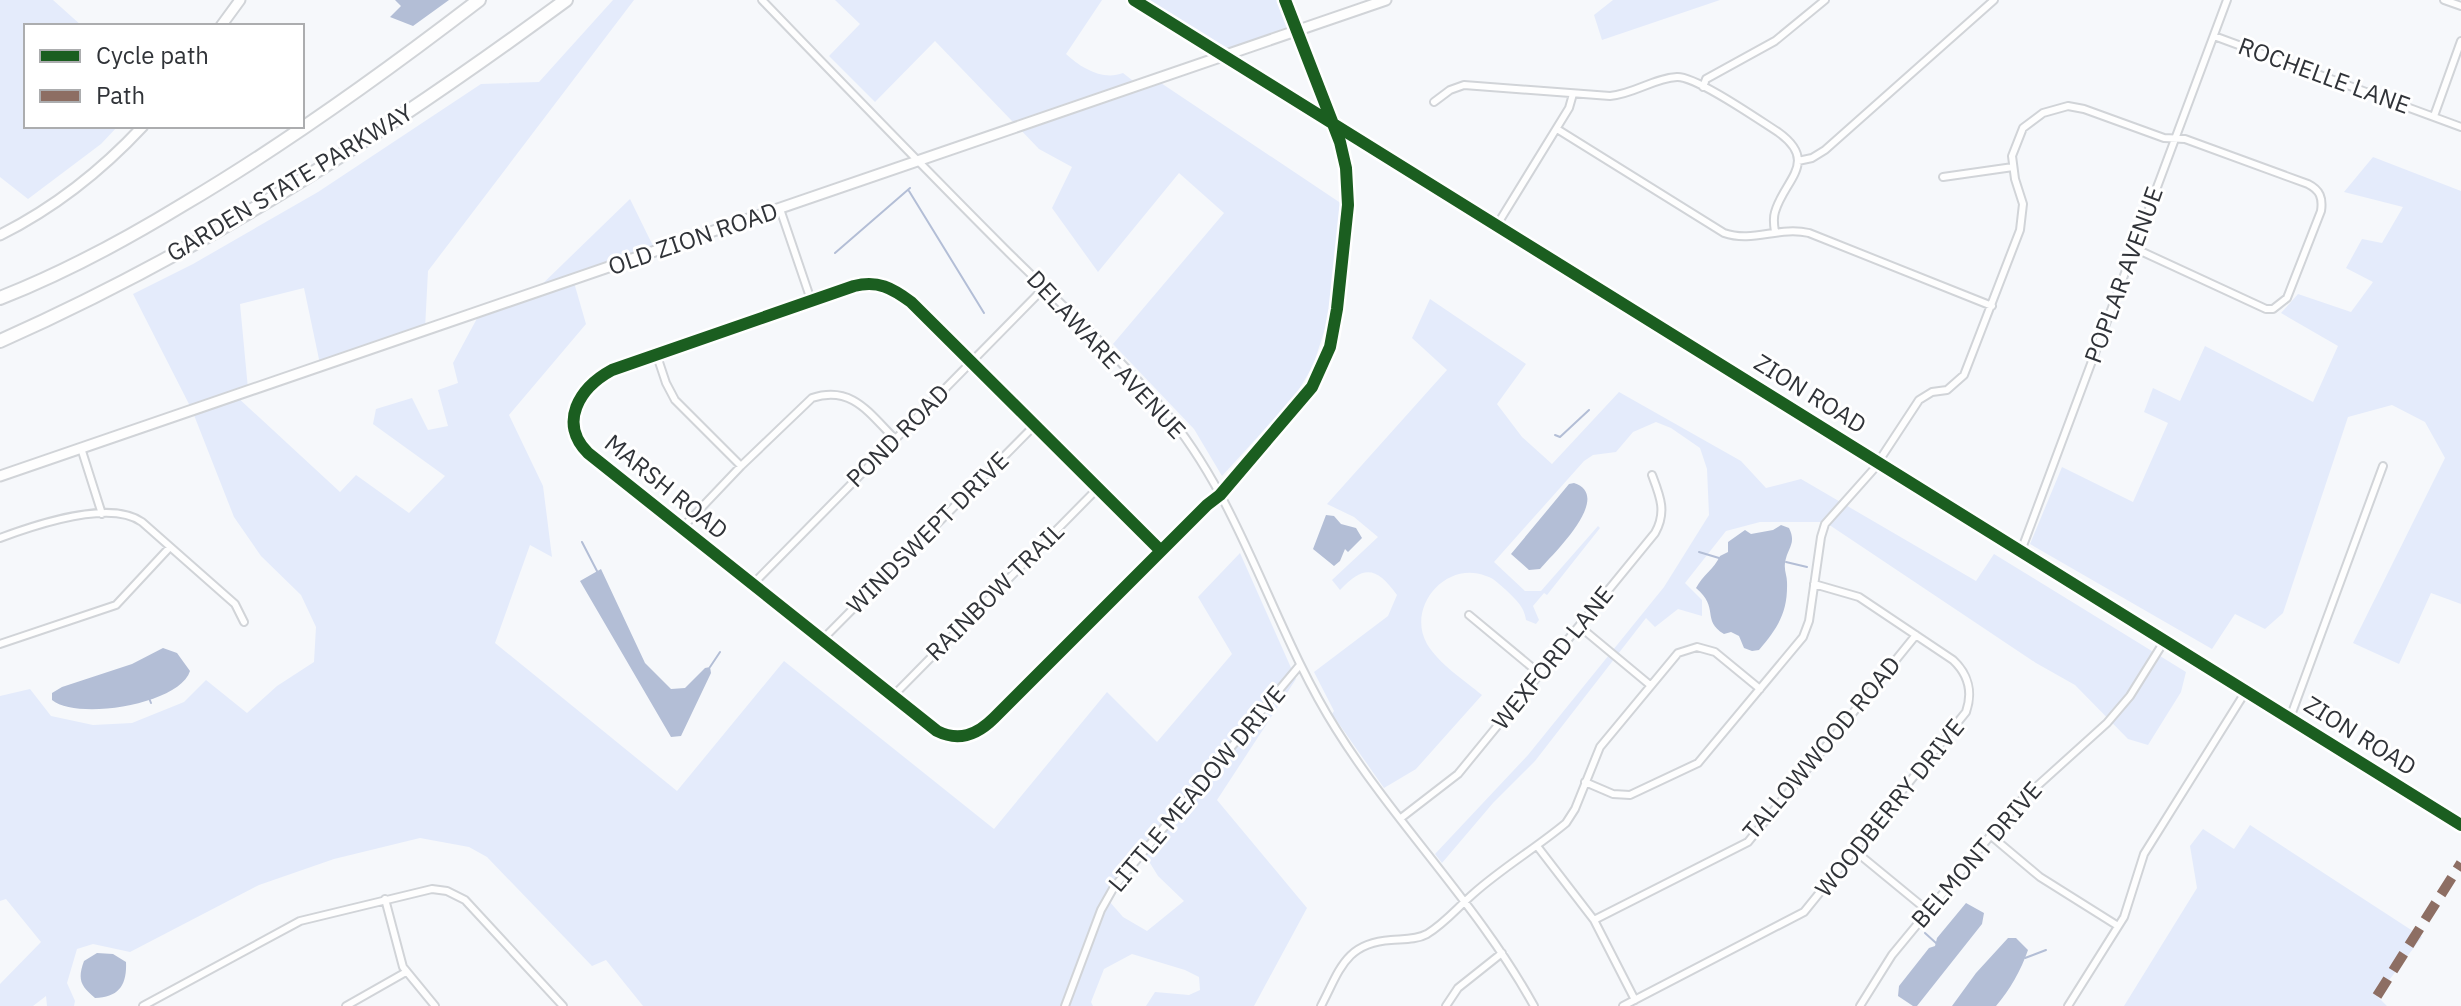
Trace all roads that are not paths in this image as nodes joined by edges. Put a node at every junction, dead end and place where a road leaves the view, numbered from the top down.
1 (240, 0) edge
2 (479, 0) edge
3 (566, 0) edge
4 (762, 0) edge
5 (1134, 0) edge
6 (1285, 0) edge
7 (1386, 0) edge
8 (1825, 0) edge
9 (1994, 0) edge
10 (2227, 0) edge
11 (2444, 0) edge
12 (2461, 6) edge
13 (222, 24) edge
14 (1297, 31) junction
15 (2214, 36) junction
16 (2461, 41) edge
17 (1224, 55) junction
18 (1703, 87) junction
19 (1573, 94) junction
20 (1434, 102) dead end
21 (2434, 116) junction
22 (1333, 124) junction
23 (304, 127) edge
24 (2461, 127) edge
25 (141, 128) edge
26 (302, 128) edge
27 (1557, 129) junction
28 (2175, 138) junction
29 (917, 161) junction
30 (1798, 161) junction
31 (2013, 167) junction
32 (1943, 177) dead end
33 (780, 209) junction
34 (1497, 225) junction
35 (1775, 232) junction
36 (0, 235) edge
37 (2134, 248) junction
38 (1044, 288) junction
39 (0, 298) edge
40 (811, 300) junction
41 (1992, 306) junction
42 (0, 341) edge
43 (657, 356) junction
44 (970, 363) junction
45 (1034, 426) junction
46 (895, 439) junction
47 (81, 448) junction
48 (1879, 462) junction
49 (741, 466) junction
50 (2383, 466) dead end
51 (1652, 475) dead end
52 (0, 476) edge
53 (1097, 489) junction
54 (1220, 495) junction
55 (102, 514) junction
56 (682, 528) junction
57 (0, 538) edge
58 (170, 547) junction
59 (1161, 551) junction
60 (2021, 551) junction
61 (1814, 584) junction
62 (752, 585) junction
63 (1469, 615) dead end
64 (244, 622) dead end
65 (1579, 626) junction
66 (1916, 635) junction
67 (822, 640) junction
68 (2165, 640) junction
69 (0, 644) edge
70 (1300, 665) junction
71 (1540, 674) junction
72 (1650, 685) junction
73 (1760, 689) junction
74 (2246, 691) junction
75 (893, 696) junction
76 (2290, 718) junction
77 (1585, 782) junction
78 (1401, 818) junction
79 (2461, 825) edge
80 (1990, 835) junction
81 (1537, 846) junction
82 (1855, 851) junction
83 (385, 899) junction
84 (1465, 903) junction
85 (1928, 911) junction
86 (1594, 920) junction
87 (2118, 926) junction
88 (1502, 953) junction
89 (406, 972) junction
90 (1635, 1000) junction
91 (143, 1006) edge
92 (346, 1006) edge
93 (435, 1006) edge
94 (563, 1006) edge
95 (1065, 1006) edge
96 (1321, 1006) edge
97 (1446, 1006) edge
98 (1534, 1006) edge
99 (1623, 1006) edge
100 (1860, 1006) edge
101 (2068, 1006) edge

1 - 13 street
2 - 23 highway, GARDEN STATE PARKWAY
3 - 42 highway, GARDEN STATE PARKWAY
4 - 29 street, DELAWARE AVENUE
5 - 17 street, ZION ROAD
6 - 14 street
7 - 14 street, OLD ZION ROAD
8 - 18 street
9 - 30 street
10 - 15 street, POPLAR AVENUE
11 - 12 street
14 - 17 street, OLD ZION ROAD
14 - 22 street
15 - 21 street, ROCHELLE LANE
15 - 28 street, POPLAR AVENUE
16 - 21 street, ROCHELLE LANE
17 - 22 street, ZION ROAD
17 - 29 street, OLD ZION ROAD
18 - 19 street
18 - 30 street
19 - 20 street
19 - 27 street
21 - 24 street, ROCHELLE LANE
22 - 34 street, ZION ROAD
22 - 54 street, MARSH ROAD
25 - 36 street
26 - 39 highway, GARDEN STATE PARKWAY
27 - 34 street
27 - 35 street
28 - 31 street
28 - 37 street, POPLAR AVENUE
28 - 37 street
29 - 33 street, OLD ZION ROAD
29 - 38 street, DELAWARE AVENUE
30 - 35 street
31 - 32 street
31 - 41 street
33 - 40 street
33 - 47 street, OLD ZION ROAD
34 - 48 street, ZION ROAD
35 - 41 street
37 - 60 street, POPLAR AVENUE
38 - 44 street, POND ROAD
38 - 54 street, DELAWARE AVENUE
40 - 43 street, MARSH ROAD
40 - 44 street, MARSH ROAD
41 - 48 street
43 - 49 street
43 - 56 street, MARSH ROAD
44 - 45 street, MARSH ROAD
44 - 46 street, POND ROAD
45 - 53 street, MARSH ROAD
45 - 67 street, WINDSWEPT DRIVE
46 - 49 street
46 - 62 street, POND ROAD
47 - 52 street, OLD ZION ROAD
47 - 55 street
48 - 60 street, ZION ROAD
48 - 61 street
49 - 56 street
50 - 76 street
51 - 65 street, WEXFORD LANE
53 - 59 street, MARSH ROAD
53 - 75 street, RAINBOW TRAIL
54 - 59 street, MARSH ROAD
54 - 70 street, DELAWARE AVENUE
55 - 57 street
55 - 58 street
56 - 62 street, MARSH ROAD
58 - 64 street
58 - 69 street
59 - 75 street, MARSH ROAD
60 - 68 street, ZION ROAD
61 - 66 street, WOODBERRY DRIVE
61 - 73 street
62 - 67 street, MARSH ROAD
63 - 71 street
65 - 71 street, WEXFORD LANE
65 - 72 street
66 - 82 street, WOODBERRY DRIVE
66 - 86 street, TALLOWWOOD ROAD
67 - 75 street, MARSH ROAD
68 - 74 street, ZION ROAD
68 - 80 street, BELMONT DRIVE
70 - 78 street, DELAWARE AVENUE
70 - 95 street, LITTLE MEADOW DRIVE
71 - 78 street, WEXFORD LANE
72 - 73 street
72 - 77 street
73 - 77 street
74 - 76 street, ZION ROAD
74 - 87 street
76 - 79 street, ZION ROAD
77 - 81 street
78 - 84 street, DELAWARE AVENUE
80 - 85 street, BELMONT DRIVE
80 - 87 street
81 - 84 street
81 - 86 street
82 - 85 street
82 - 90 street, WOODBERRY DRIVE
83 - 89 street
83 - 91 street
83 - 94 street
84 - 88 street, DELAWARE AVENUE
84 - 96 street
85 - 100 street, BELMONT DRIVE
86 - 90 street
87 - 101 street
88 - 97 street
88 - 98 street, DELAWARE AVENUE
89 - 92 street
89 - 93 street
90 - 99 street, WOODBERRY DRIVE

